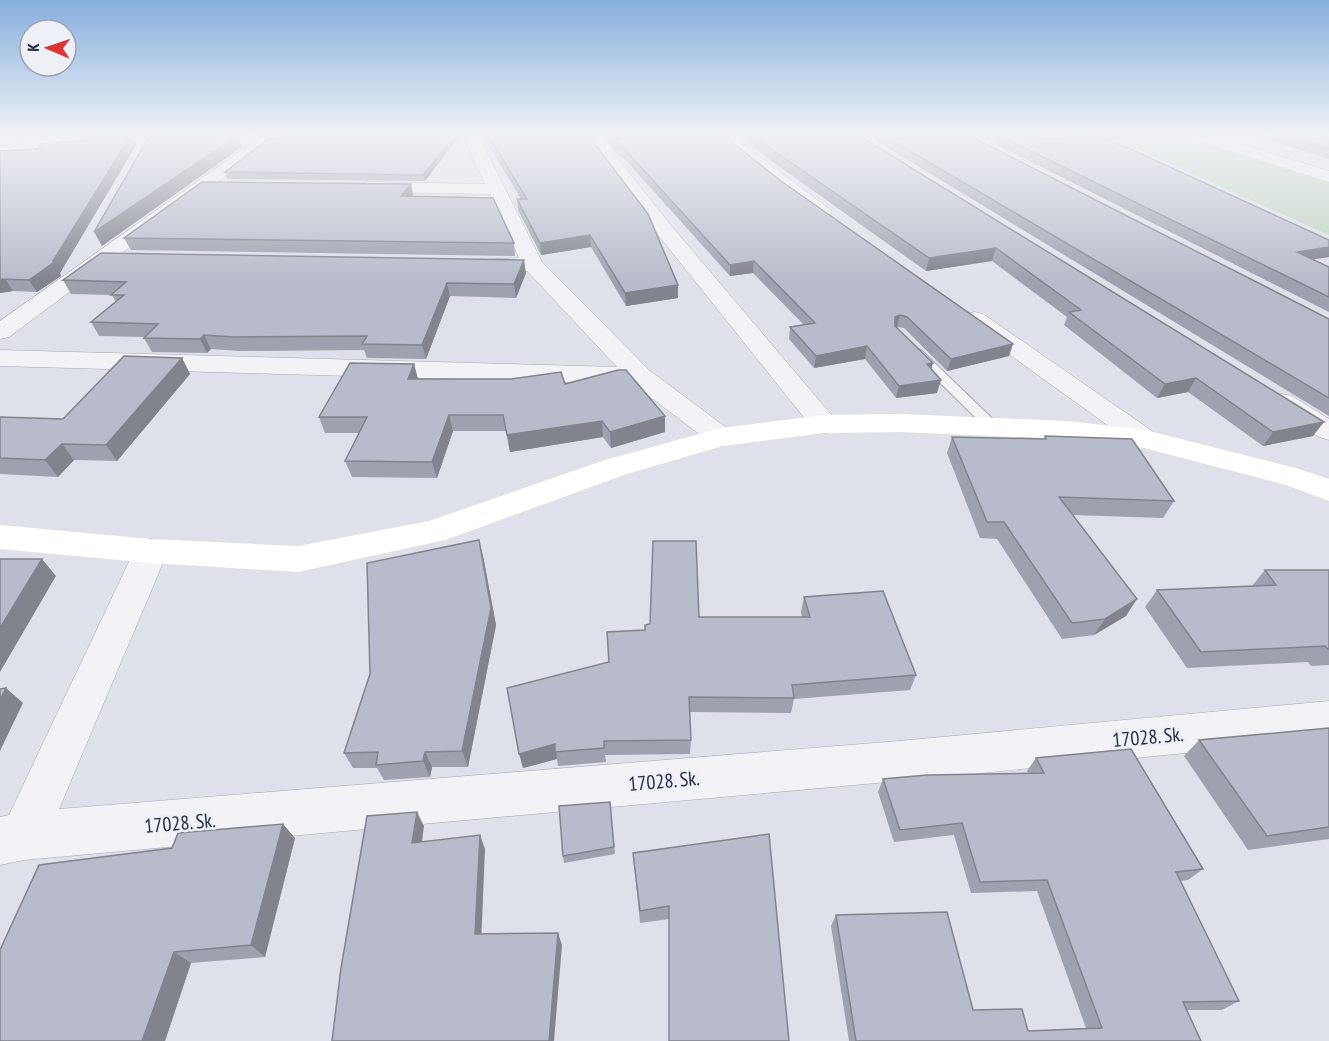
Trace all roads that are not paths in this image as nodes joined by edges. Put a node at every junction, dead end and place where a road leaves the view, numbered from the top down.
1 (205, 184) edge
2 (492, 184) edge
3 (628, 184) edge
4 (787, 184) edge
5 (202, 186) junction
6 (238, 186) edge
7 (354, 187) edge
8 (495, 189) junction
9 (845, 226) edge
10 (94, 254) junction
11 (138, 259) edge
12 (461, 264) edge
13 (533, 265) junction
14 (961, 309) edge
15 (0, 332) edge
16 (906, 341) edge
17 (0, 358) edge
18 (640, 376) junction
19 (1268, 393) edge
20 (824, 424) junction
21 (994, 428) junction
22 (1329, 431) edge
23 (721, 437) junction
24 (1145, 439) junction
25 (1329, 490) edge
26 (0, 537) edge
27 (151, 551) junction
28 (1329, 720) edge
29 (12, 839) edge

1 - 5 street
2 - 8 street
3 - 20 street
4 - 9 street
5 - 6 street
5 - 10 street
7 - 8 street
8 - 13 street
10 - 11 street
10 - 15 street
12 - 13 street
13 - 18 street
14 - 24 street
16 - 21 lane
17 - 18 street
18 - 23 street
19 - 22 street
20 - 21 street
20 - 23 street
21 - 24 street
23 - 27 street
24 - 25 street
26 - 27 street
27 - 29 street
28 - 29 street, 17028. Sk.

